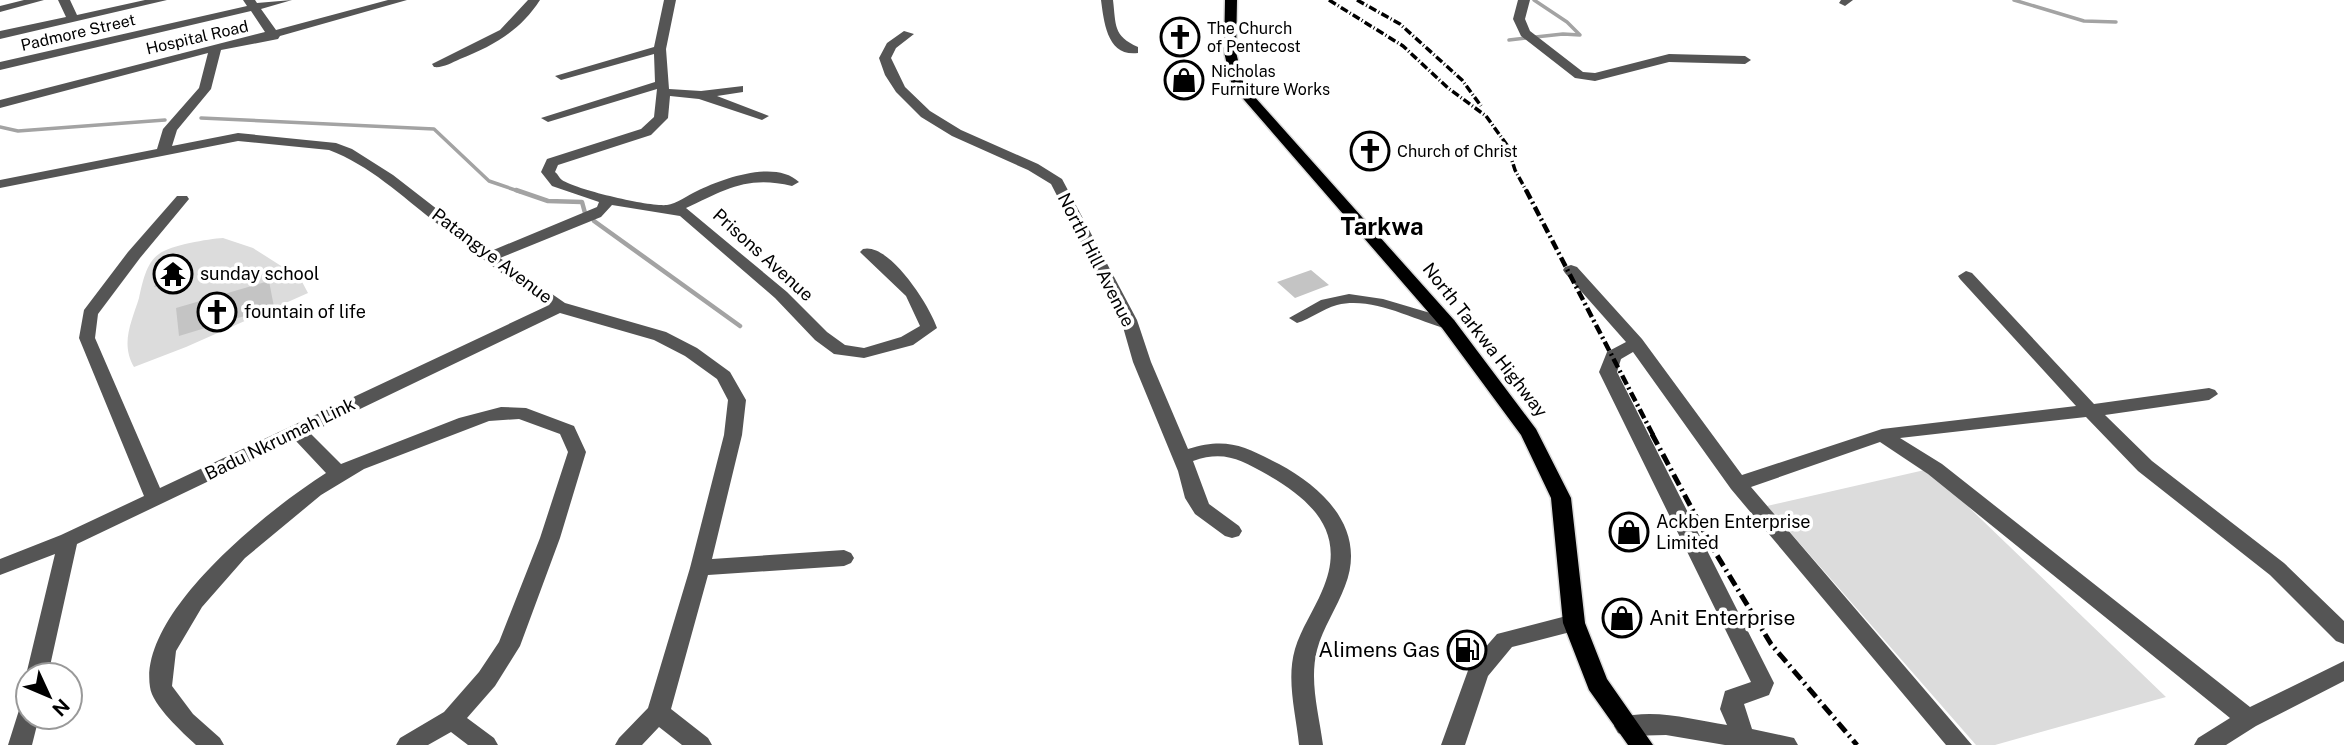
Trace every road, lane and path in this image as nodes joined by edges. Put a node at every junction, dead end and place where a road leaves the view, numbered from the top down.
1 (38, 0) edge
2 (64, 0) edge
3 (161, 0) edge
4 (286, 0) edge
5 (401, 0) edge
6 (534, 0) edge
7 (670, 0) edge
8 (1107, 0) edge
9 (1231, 0) edge
10 (1524, 0) edge
11 (251, 4) edge
12 (0, 9) edge
13 (73, 20) junction
14 (908, 34) dead end
15 (0, 35) edge
16 (274, 36) junction
17 (215, 49) junction
18 (660, 49) junction
19 (1134, 50) dead end
20 (1745, 61) dead end
21 (438, 64) dead end
22 (0, 66) edge
23 (561, 76) dead end
24 (663, 88) junction
25 (738, 89) dead end
26 (701, 95) junction
27 (0, 104) edge
28 (762, 116) dead end
29 (548, 118) dead end
30 (164, 150) junction
31 (792, 182) dead end
32 (0, 184) edge
33 (182, 199) dead end
34 (607, 200) junction
35 (671, 209) junction
36 (869, 252) dead end
37 (489, 257) junction
38 (1571, 270) dead end
39 (1966, 276) dead end
40 (559, 307) junction
41 (1297, 318) dead end
42 (1448, 324) junction
43 (1636, 343) junction
44 (2209, 394) dead end
45 (2090, 411) junction
46 (297, 430) junction
47 (1882, 435) junction
48 (1183, 458) junction
49 (339, 474) junction
50 (1738, 484) junction
51 (155, 500) junction
52 (1232, 531) dead end
53 (68, 540) junction
54 (844, 558) dead end
55 (0, 567) edge
56 (700, 568) junction
57 (1574, 624) junction
58 (2344, 635) edge
59 (40, 661) edge
60 (2344, 670) edge
61 (658, 713) junction
62 (452, 719) junction
63 (2248, 719) junction
64 (1626, 726) junction
65 (1745, 739) junction
66 (212, 745) edge
67 (408, 745) edge
68 (486, 745) edge
69 (627, 745) edge
70 (700, 745) edge
71 (1311, 745) edge
72 (1453, 745) edge
73 (1641, 745) edge
74 (1786, 745) edge
75 (1960, 745) edge
76 (2206, 745) edge

1 - 12 street
2 - 13 street
3 - 13 street
4 - 11 street, Padmore Street
5 - 16 street, Hospital Road
6 - 21 street
7 - 18 street, Prisons Avenue
8 - 19 street
9 - 42 main road, North Tarkwa Highway
10 - 20 street
11 - 16 street
11 - 22 street, Padmore Street
13 - 15 street
14 - 48 street, North Hill Avenue
16 - 17 street, Hospital Road
17 - 27 street, Hospital Road
17 - 30 street
18 - 23 street
18 - 24 street, Prisons Avenue
24 - 26 street
24 - 29 street
24 - 34 street, Prisons Avenue
25 - 26 street
26 - 28 street
30 - 32 street, Patangye Avenue
30 - 37 street, Patangye Avenue
31 - 35 street
33 - 51 street
34 - 35 street, Prisons Avenue
34 - 37 street
35 - 36 street, Prisons Avenue
37 - 40 street, Patangye Avenue
38 - 43 street
39 - 45 street
40 - 46 street, Badu Nkrumah Link
40 - 56 street, Patangye Avenue
41 - 42 street
42 - 57 main road, North Tarkwa Highway
43 - 50 street
43 - 65 street
44 - 45 street
45 - 47 street
45 - 58 street
46 - 49 street
46 - 51 street, Badu Nkrumah Link
47 - 50 street
47 - 63 street
48 - 52 street, North Hill Avenue
48 - 71 street
49 - 62 street
49 - 66 street
50 - 75 street
51 - 53 street, Badu Nkrumah Link
53 - 55 street, Badu Nkrumah Link
53 - 59 street
54 - 56 street
56 - 61 street, Patangye Avenue
57 - 64 main road, North Tarkwa Highway
57 - 72 street
60 - 63 street
61 - 69 street
61 - 70 street
62 - 67 street
62 - 68 street
63 - 76 street
64 - 65 street
64 - 73 main road, North Tarkwa Highway
65 - 74 street

